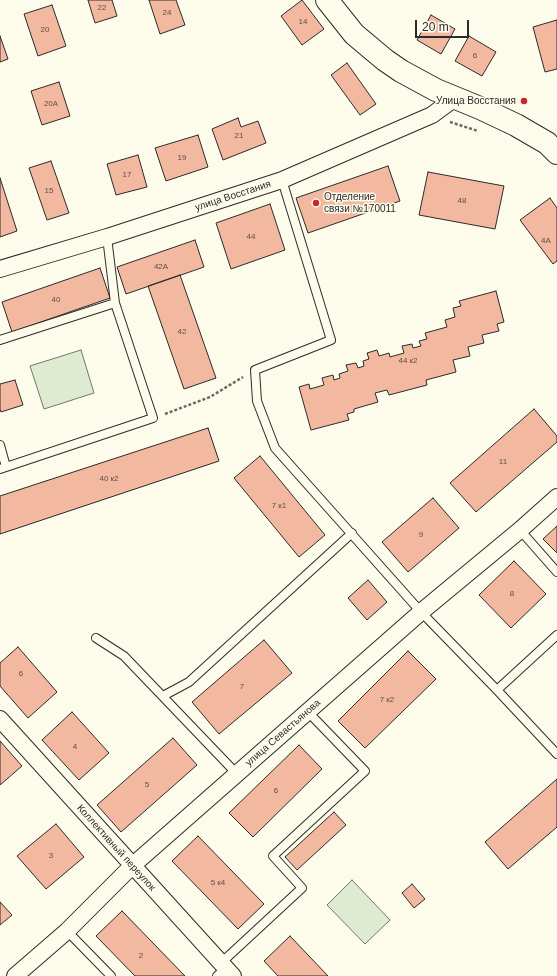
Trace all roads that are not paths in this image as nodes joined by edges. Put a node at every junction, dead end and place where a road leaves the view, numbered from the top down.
1 (327, 0) edge
2 (455, 98) junction
3 (557, 153) edge
4 (282, 180) junction
5 (107, 237) junction
6 (0, 269) edge
7 (116, 303) junction
8 (0, 340) edge
9 (0, 445) edge
10 (3, 468) edge
11 (557, 497) edge
12 (520, 530) junction
13 (352, 533) junction
14 (557, 572) edge
15 (421, 612) junction
16 (557, 635) edge
17 (96, 638) dead end
18 (497, 690) junction
19 (163, 696) junction
20 (308, 712) junction
21 (0, 719) edge
22 (557, 754) edge
23 (237, 774) junction
24 (132, 866) junction
25 (67, 931) junction
26 (224, 971) edge
27 (15, 976) edge
28 (111, 976) edge

1 - 2 main road
2 - 3 main road
2 - 4 street, улица Восстания
4 - 5 street, улица Восстания
4 - 13 lane
5 - 6 street, улица Восстания
5 - 7 lane
7 - 8 lane
7 - 10 lane
9 - 10 lane
11 - 12 street, улица Севастьянова
12 - 14 lane
12 - 15 street, улица Севастьянова
13 - 15 lane
13 - 19 lane
15 - 18 lane
15 - 20 street, улица Севастьянова
16 - 18 lane
17 - 19 lane
18 - 22 lane
19 - 23 lane
20 - 23 street, улица Севастьянова
20 - 26 lane
21 - 24 street, Коллективный переулок
23 - 24 street, улица Севастьянова
24 - 25 street, улица Севастьянова
24 - 26 street, Коллективный переулок
25 - 27 street, улица Севастьянова
25 - 28 lane

